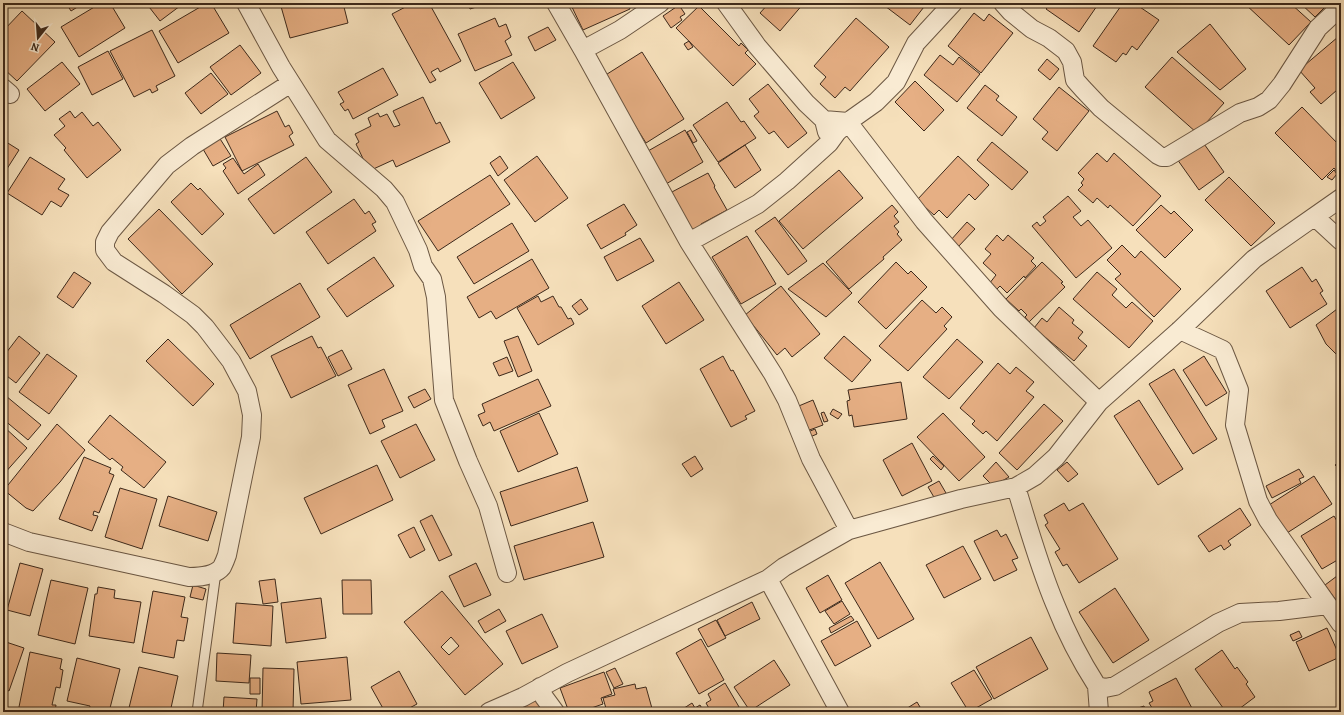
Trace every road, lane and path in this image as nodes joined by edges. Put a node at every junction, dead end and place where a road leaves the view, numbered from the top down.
1 (246, 3) edge
2 (556, 3) edge
3 (660, 3) edge
4 (726, 3) edge
5 (953, 3) edge
6 (1004, 3) edge
7 (1341, 4) edge
8 (583, 50) junction
9 (291, 83) junction
10 (824, 120) junction
11 (848, 122) junction
12 (829, 143) junction
13 (1341, 198) edge
14 (1315, 217) junction
15 (1341, 241) edge
16 (689, 242) junction
17 (1180, 330) junction
18 (1100, 402) junction
19 (1016, 487) junction
20 (849, 530) junction
21 (3, 532) edge
22 (216, 572) junction
23 (507, 573) dead end
24 (768, 579) junction
25 (1328, 605) junction
26 (1341, 624) edge
27 (1096, 686) junction
28 (540, 687) junction
29 (197, 712) edge
30 (489, 712) edge
31 (555, 712) edge
32 (840, 712) edge
33 (1099, 712) edge

1 - 9 street
2 - 8 street
3 - 8 street
4 - 10 street
5 - 11 street
6 - 7 street
8 - 16 street
9 - 22 street
9 - 23 street
10 - 11 street
10 - 12 street
11 - 12 street
11 - 18 street
12 - 16 street
13 - 14 street
14 - 15 street
14 - 17 street
16 - 20 street
17 - 18 street
17 - 25 street
18 - 19 street
19 - 20 street
19 - 27 street
20 - 24 street
21 - 22 street
22 - 29 lane
24 - 28 street
24 - 32 street
25 - 26 street
25 - 27 street
27 - 33 street
28 - 30 street
28 - 31 street

